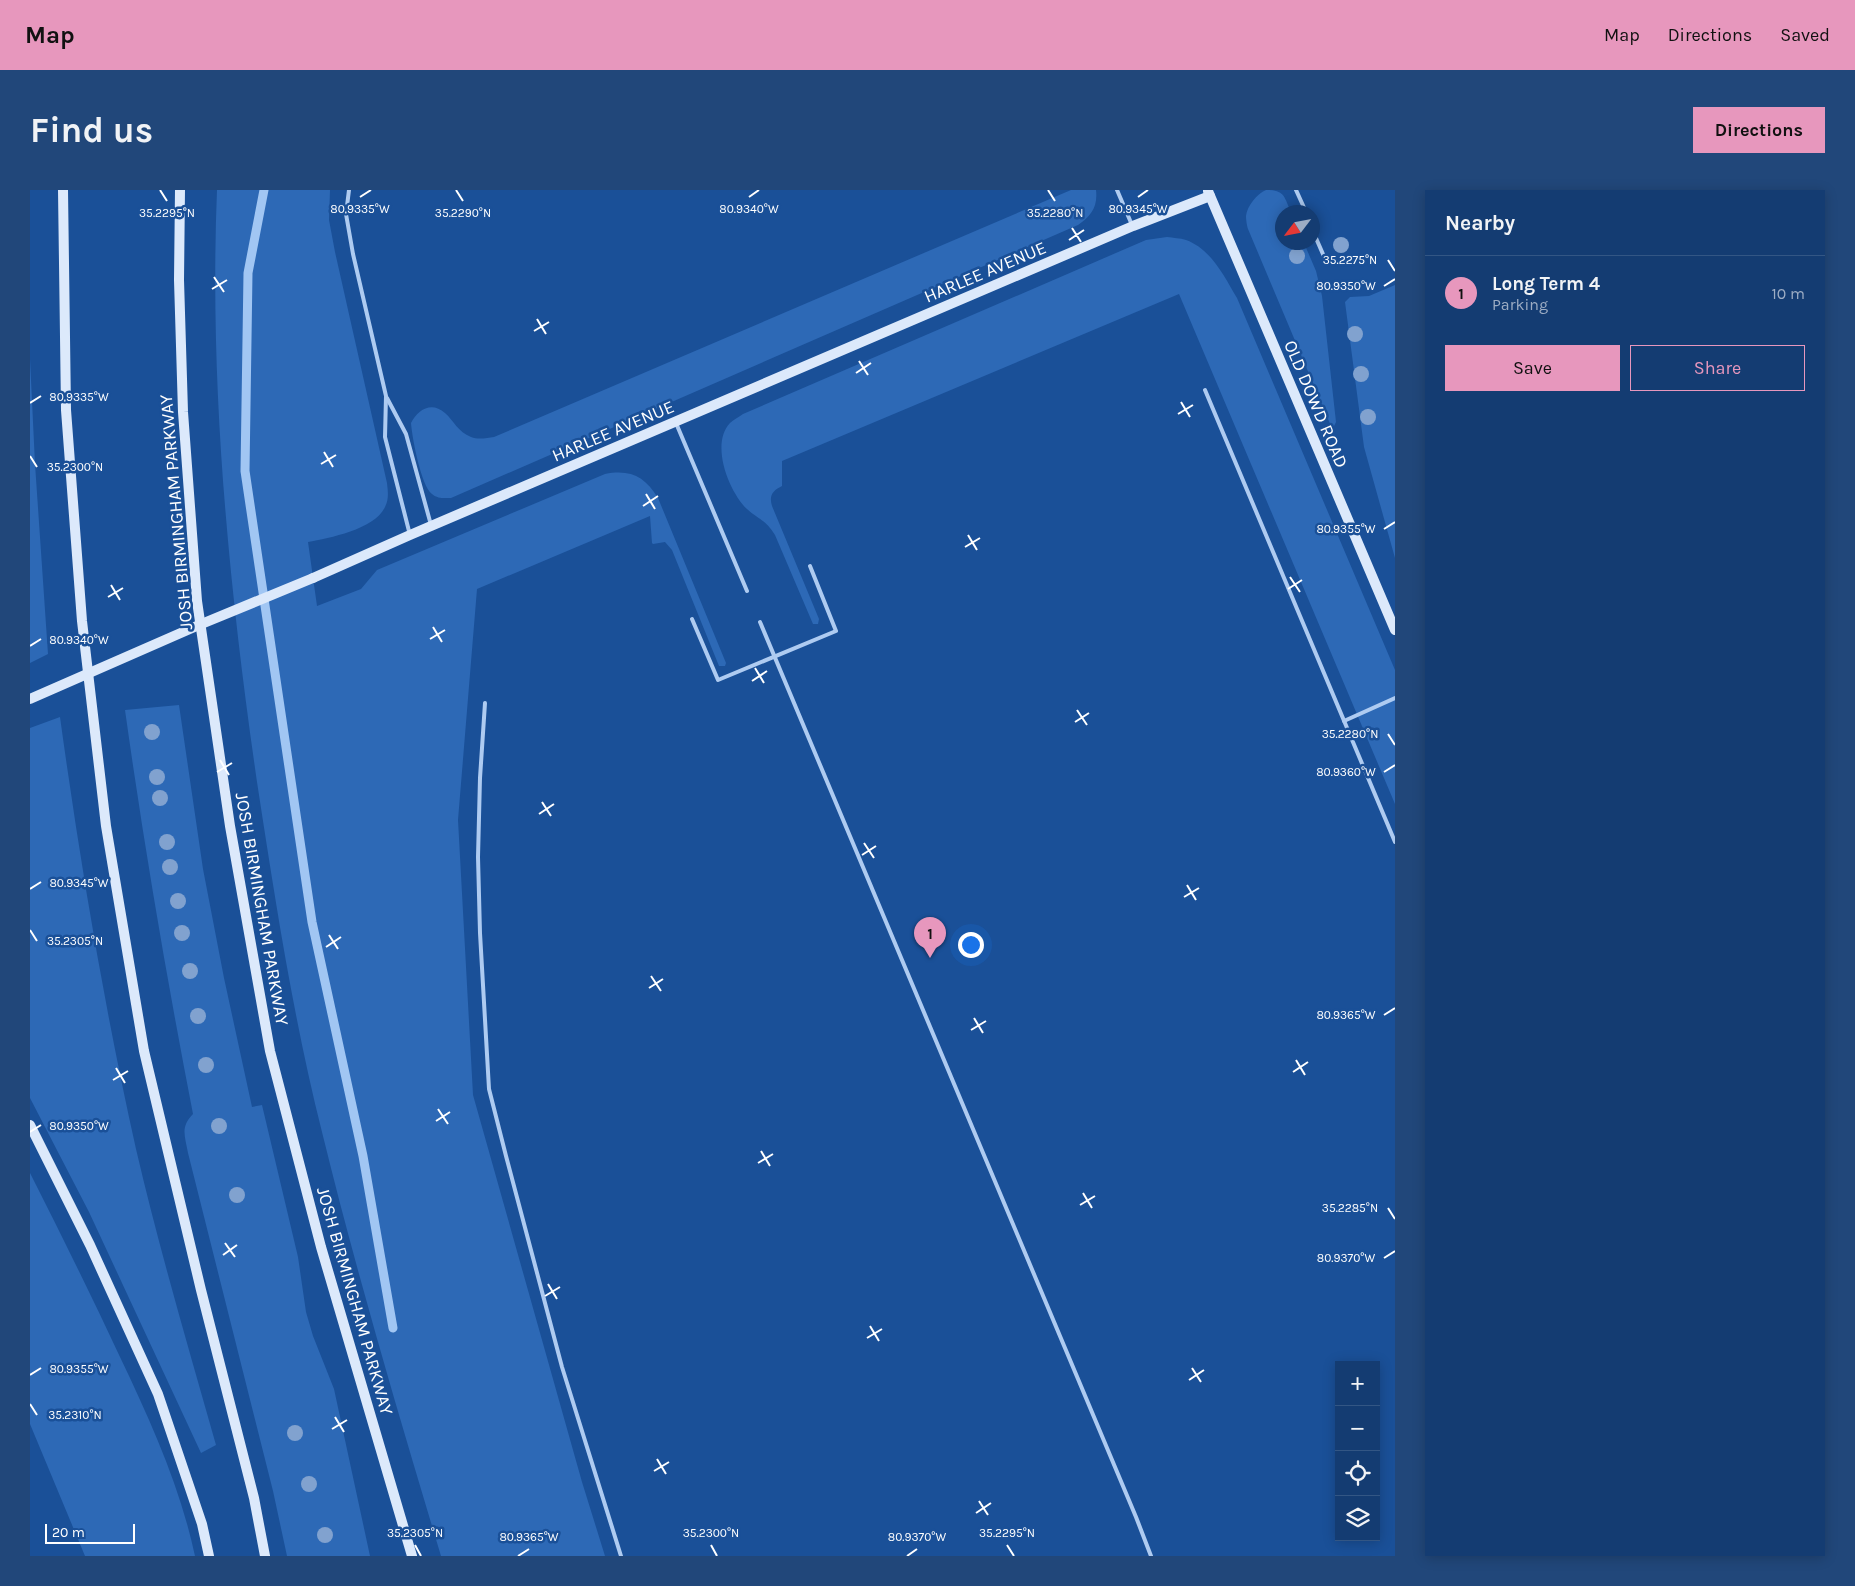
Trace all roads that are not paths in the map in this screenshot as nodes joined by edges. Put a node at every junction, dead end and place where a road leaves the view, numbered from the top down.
1 (63, 190) edge
2 (180, 190) edge
3 (349, 190) edge
4 (1117, 190) edge
5 (1296, 190) edge
6 (1208, 193) edge
7 (1303, 205) edge
8 (1133, 226) junction
9 (1320, 247) edge
10 (1326, 261) dead end
11 (1205, 390) dead end
12 (386, 396) junction
13 (675, 421) junction
14 (431, 526) junction
15 (410, 534) junction
16 (810, 566) dead end
17 (747, 591) dead end
18 (692, 619) dead end
19 (760, 622) dead end
20 (1395, 630) edge
21 (774, 658) junction
22 (1395, 698) edge
23 (30, 699) edge
24 (485, 703) dead end
25 (1344, 721) junction
26 (1395, 842) edge
27 (30, 1125) edge
28 (209, 1556) edge
29 (265, 1556) edge
30 (412, 1556) edge
31 (621, 1556) edge
32 (1151, 1556) edge

1 - 29 main road
2 - 30 main road, JOSH BIRMINGHAM PARKWAY
3 - 12 lane
4 - 8 lane
5 - 7 lane
6 - 8 main road, HARLEE AVENUE
6 - 20 main road, OLD DOWD ROAD
8 - 13 main road, HARLEE AVENUE
9 - 10 lane
11 - 25 lane
12 - 14 lane
12 - 15 lane
13 - 14 main road, HARLEE AVENUE
13 - 17 lane
14 - 15 main road, HARLEE AVENUE
15 - 23 main road, HARLEE AVENUE, bridge
16 - 21 lane
18 - 21 lane
19 - 21 lane
21 - 32 lane
22 - 25 lane
24 - 31 lane
25 - 26 lane
27 - 28 main road

